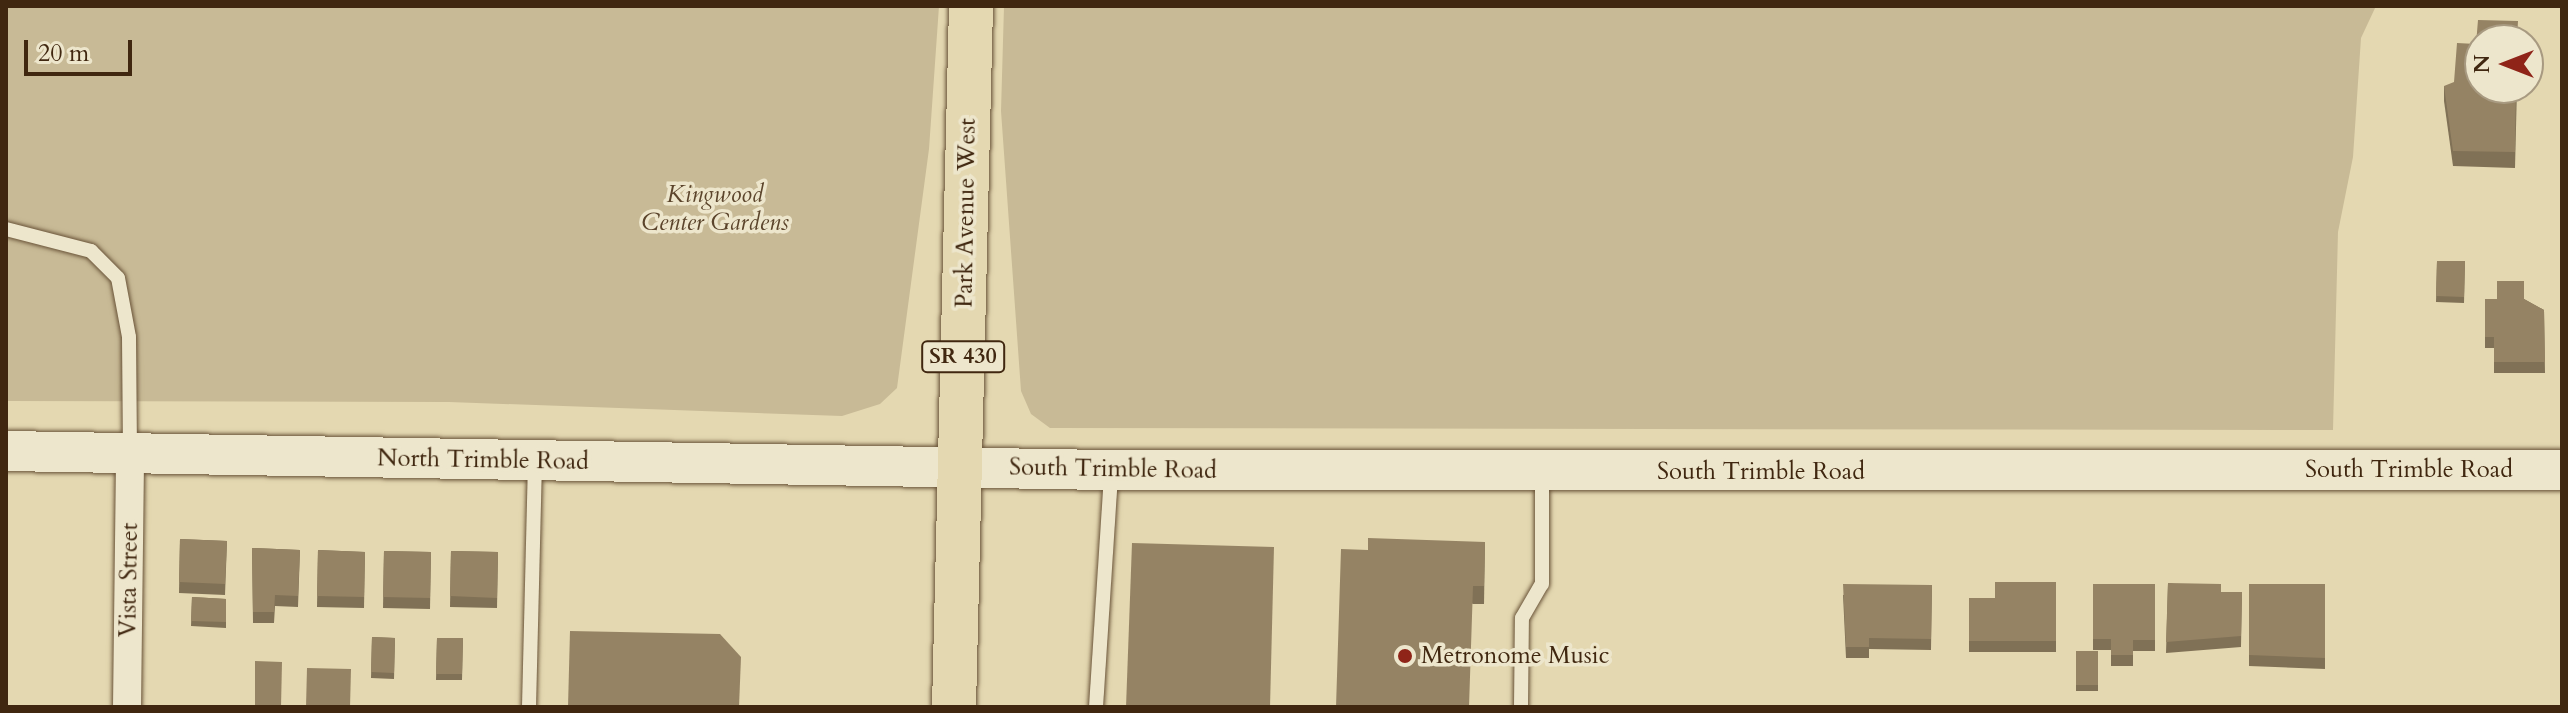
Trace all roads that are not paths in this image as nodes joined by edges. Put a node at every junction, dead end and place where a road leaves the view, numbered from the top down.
1 (971, 6) edge
2 (6, 229) edge
3 (6, 451) edge
4 (130, 454) junction
5 (536, 461) junction
6 (960, 466) junction
7 (1111, 470) junction
8 (2562, 470) edge
9 (1542, 473) junction
10 (127, 707) edge
11 (529, 707) edge
12 (954, 707) edge
13 (1096, 707) edge
14 (1521, 707) edge

1 - 6 main road, Park Avenue West / SR 430
2 - 4 lane
3 - 4 main road, North Trimble Road
4 - 5 main road, North Trimble Road
4 - 10 street, Vista Street
5 - 6 main road, North Trimble Road
5 - 11 lane
6 - 7 main road, South Trimble Road
6 - 12 main road, Park Avenue West / SR 430
7 - 9 main road, South Trimble Road
7 - 13 lane
8 - 9 main road, South Trimble Road
9 - 14 lane

